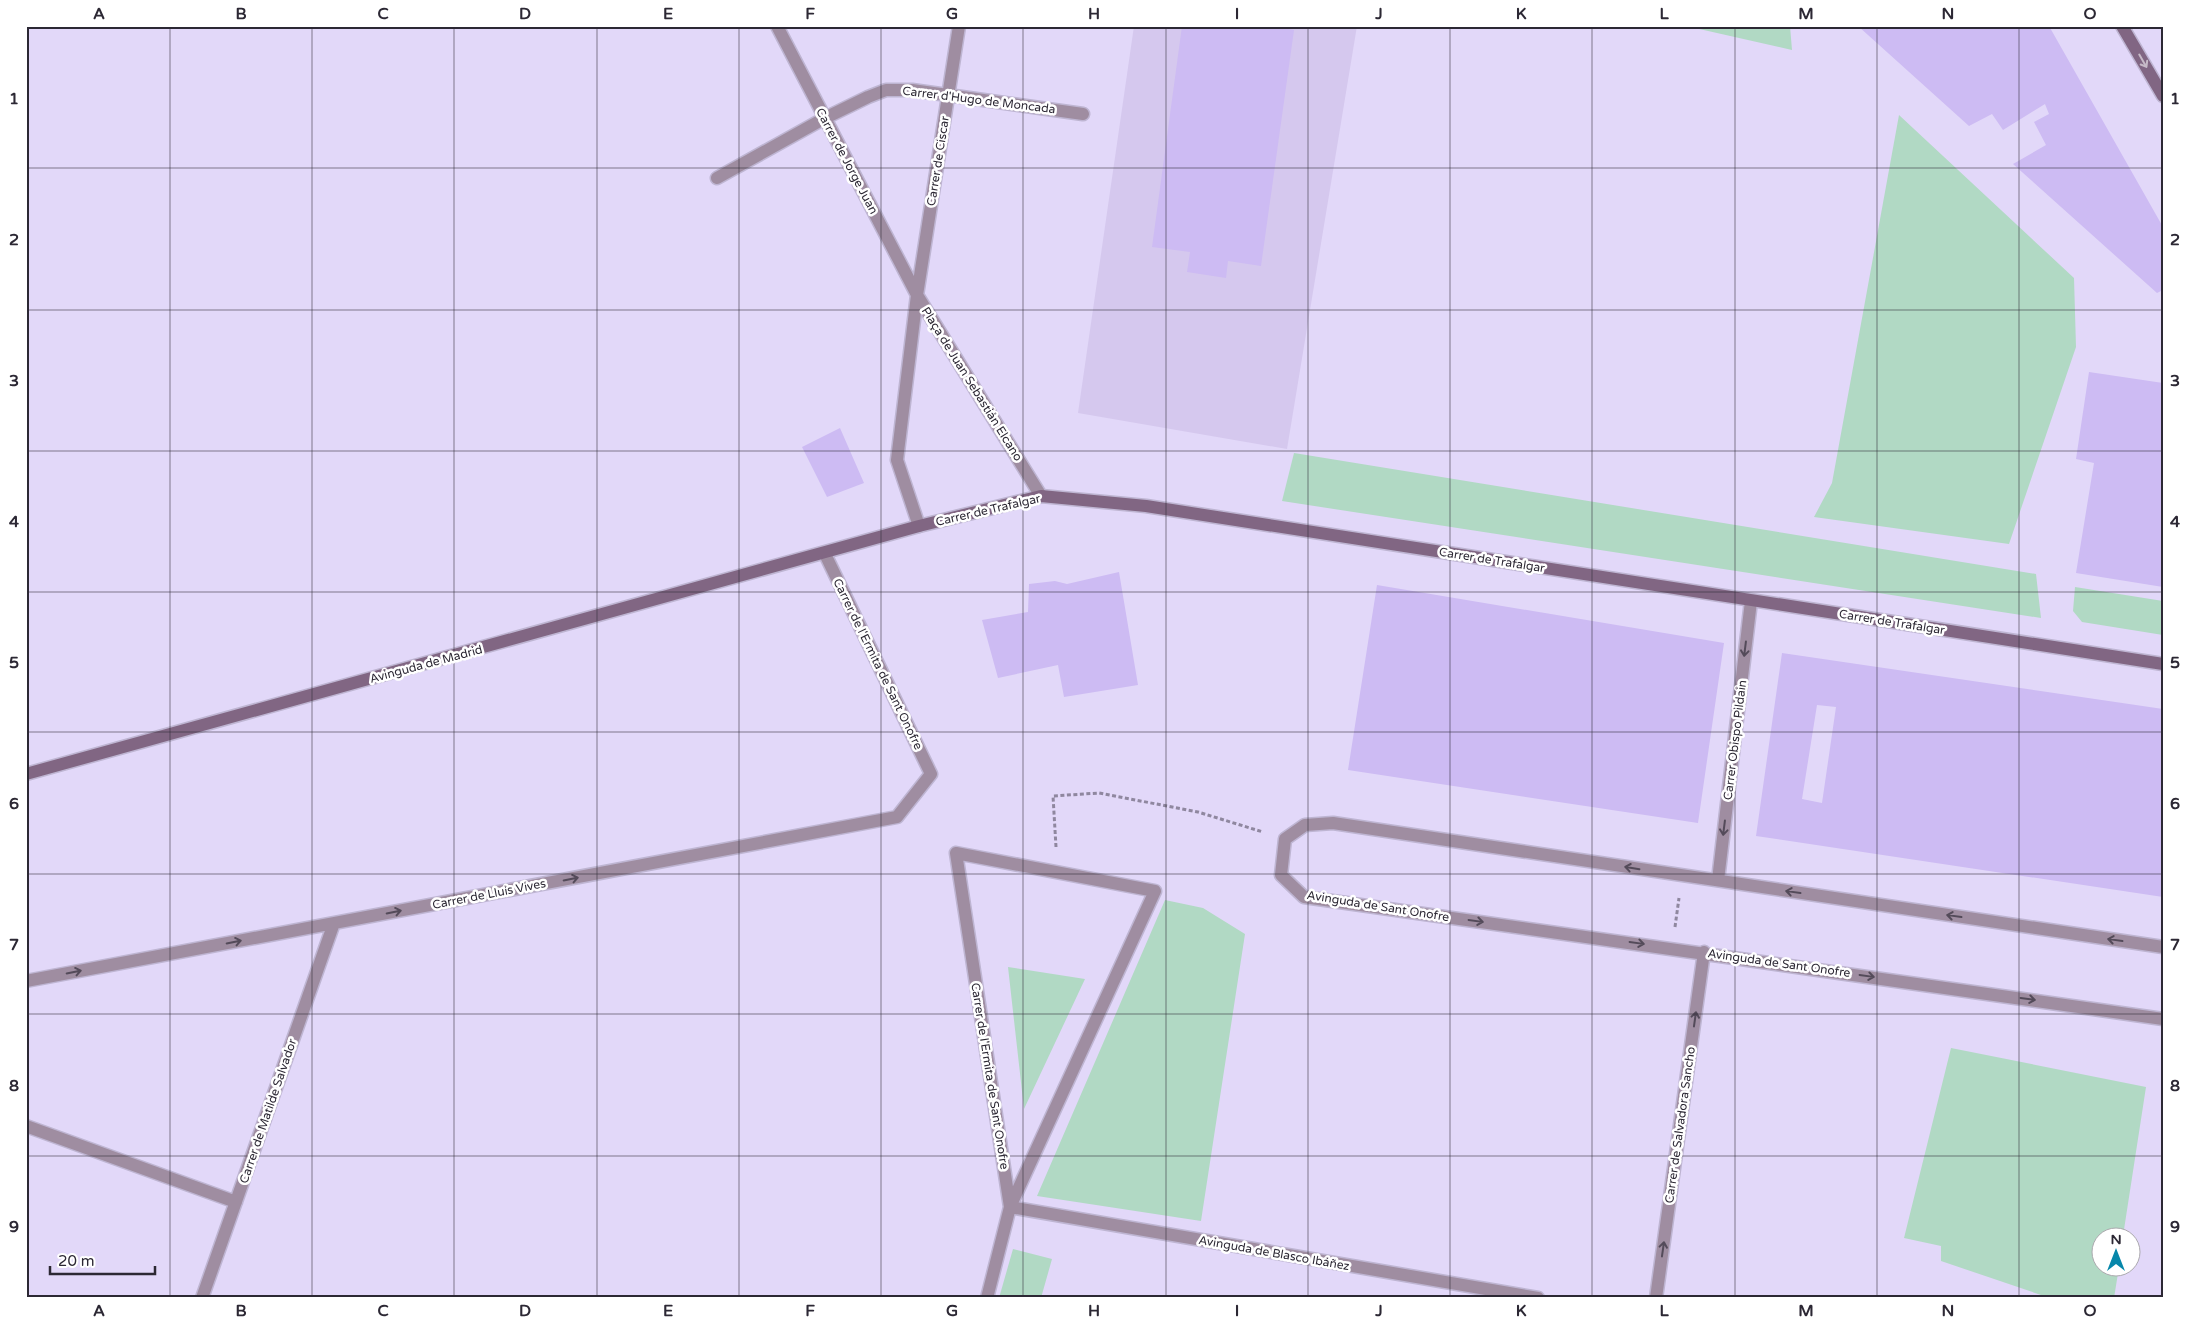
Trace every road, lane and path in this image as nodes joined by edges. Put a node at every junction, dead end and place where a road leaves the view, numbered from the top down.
1 (777, 26) edge
2 (959, 26) edge
3 (2122, 26) edge
4 (948, 95) junction
5 (2163, 96) edge
6 (1083, 114) dead end
7 (824, 118) junction
8 (717, 178) dead end
9 (917, 295) junction
10 (1042, 496) junction
11 (919, 526) junction
12 (825, 554) junction
13 (1751, 600) junction
14 (2163, 664) edge
15 (26, 774) edge
16 (931, 774) joint
17 (1285, 839) junction
18 (1057, 872) junction
19 (1682, 875) junction
20 (1718, 880) junction
21 (334, 923) junction
22 (2163, 947) edge
23 (1672, 948) junction
24 (1704, 952) junction
25 (26, 981) edge
26 (2163, 1019) edge
27 (26, 1126) edge
28 (236, 1202) junction
29 (1010, 1207) junction
30 (202, 1298) edge
31 (987, 1298) edge
32 (1538, 1298) edge
33 (1656, 1298) edge

1 - 7 street, Carrer de Jorge Juan
2 - 4 street, Carrer de Ciscar
3 -> 5 street
4 - 6 street, Carrer d'Hugo de Moncada
4 - 7 street, Carrer d'Hugo de Moncada
4 - 9 street, Carrer de Ciscar
7 - 8 street, Carrer d'Hugo de Moncada
7 - 9 street, Carrer de Jorge Juan
9 - 10 street, Plaça de Juan Sebastián Elcano
9 - 11 street, Plaça de Juan Sebastián Elcano
10 - 11 street, Carrer de Trafalgar
10 - 13 street, Carrer de Trafalgar
11 - 12 street, Carrer de Trafalgar
12 - 15 street, Avinguda de Madrid
12 - 16 street, Carrer de l'Ermita de Sant Onofre
13 - 14 street, Carrer de Trafalgar
13 -> 20 street, Carrer Obispo Pildain
21 -> 16 street, Carrer de Lluís Vives
17 - 18 path
19 -> 17 street
17 -> 23 street, Avinguda de Sant Onofre
18 - 29 street
18 - 29 street, Carrer de l'Ermita de Sant Onofre
19 - 20 street
19 - 23 path
22 -> 20 street
25 -> 21 street, Carrer de Lluís Vives
21 - 28 street, Carrer de Matilde Salvador
23 - 24 street, Avinguda de Sant Onofre
24 -> 26 street, Avinguda de Sant Onofre
33 -> 24 street, Carrer de Salvadora Sancho
27 - 28 street
28 - 30 street, Carrer de Matilde Salvador
29 - 31 street, Carrer de l'Ermita de Sant Onofre
29 - 32 street, Avinguda de Blasco Ibáñez

